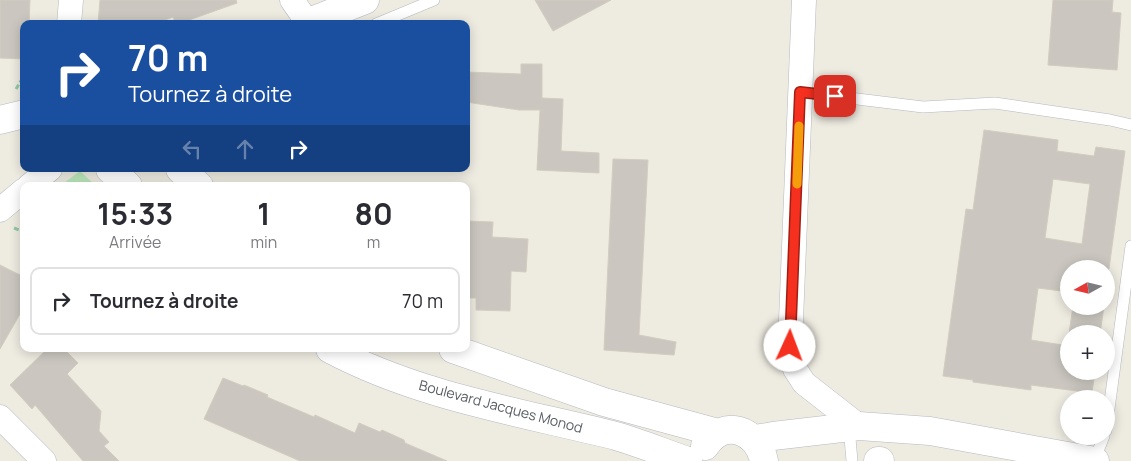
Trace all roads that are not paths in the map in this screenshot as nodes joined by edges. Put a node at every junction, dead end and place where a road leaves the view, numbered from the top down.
1 (71, 0) edge
2 (292, 0) edge
3 (364, 0) edge
4 (434, 0) edge
5 (804, 0) edge
6 (69, 20) edge
7 (304, 20) edge
8 (314, 20) edge
9 (386, 20) edge
10 (800, 92) junction
11 (20, 102) edge
12 (0, 120) edge
13 (1131, 125) edge
14 (46, 172) edge
15 (113, 172) edge
16 (183, 172) edge
17 (34, 182) edge
18 (124, 182) edge
19 (195, 182) edge
20 (20, 193) edge
21 (0, 210) edge
22 (1131, 246) edge
23 (336, 352) edge
24 (461, 352) edge
25 (1112, 390) edge
26 (574, 392) junction
27 (0, 417) edge
28 (566, 424) junction
29 (854, 427) junction
30 (718, 433) junction
31 (618, 437) junction
32 (1100, 445) edge
33 (759, 450) edge
34 (44, 461) edge
35 (647, 461) edge
36 (688, 461) edge
37 (700, 461) edge
38 (852, 461) edge
39 (1094, 461) edge

1 - 6 street
2 - 7 street
3 - 8 street
4 - 9 lane
5 - 10 street
10 - 13 lane
10 - 29 street
11 - 12 street
14 - 17 street
15 - 18 street
16 - 19 street
20 - 21 street
22 - 25 lane
23 - 28 street, Boulevard Jacques Monod
24 - 26 street
26 - 28 street
26 - 30 street
27 - 34 street
28 - 31 street, Boulevard Jacques Monod
29 - 33 street
29 - 38 lane
29 - 39 street
30 - 33 street
30 - 37 street
31 - 35 street, Boulevard Jacques Monod
31 - 36 street, Boulevard Jacques Monod
32 - 39 lane

